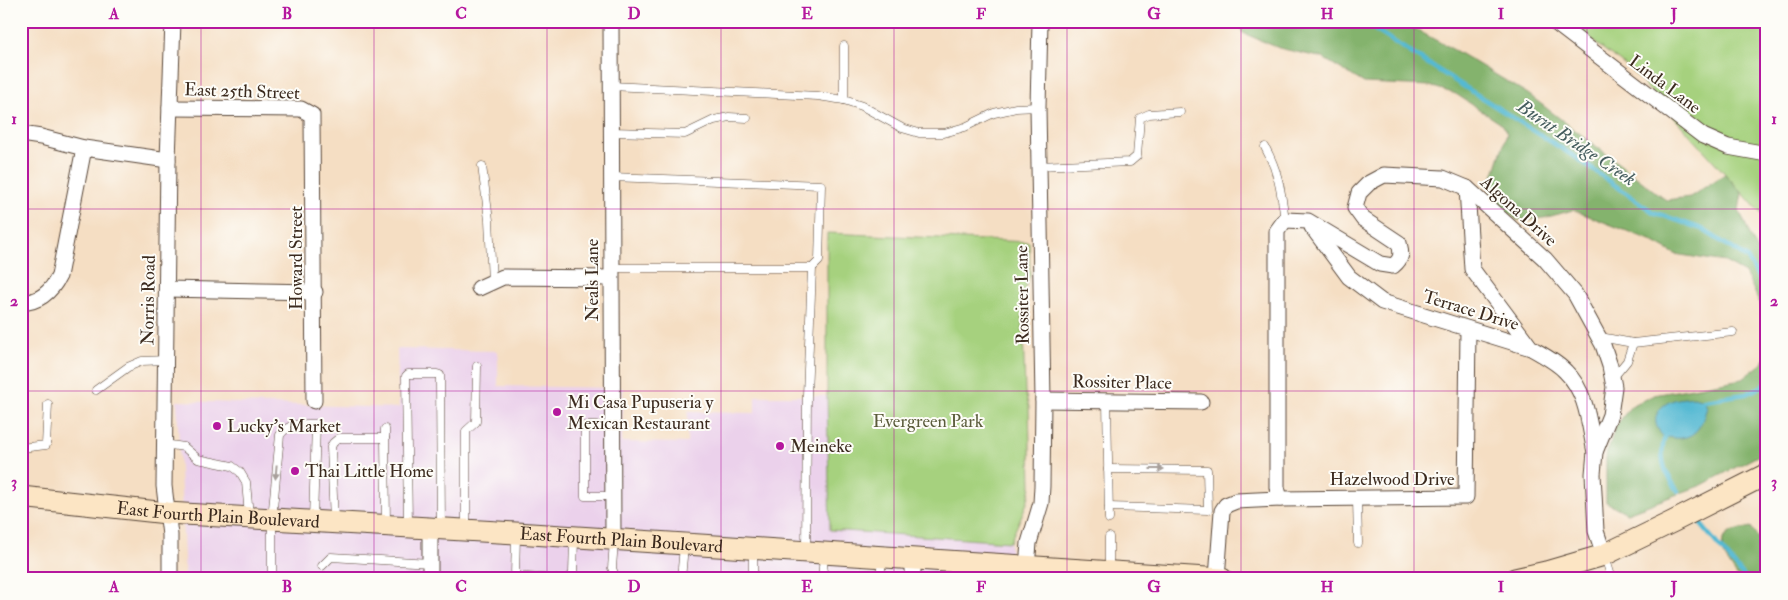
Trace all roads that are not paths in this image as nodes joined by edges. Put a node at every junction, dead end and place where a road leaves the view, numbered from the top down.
1 (173, 21) edge
2 (611, 21) edge
3 (1040, 21) edge
4 (1553, 21) edge
5 (844, 46) dead end
6 (611, 86) junction
7 (844, 100) junction
8 (1038, 107) junction
9 (170, 108) junction
10 (1180, 112) dead end
11 (312, 115) joint
12 (747, 118) dead end
13 (611, 132) junction
14 (21, 134) edge
15 (1264, 147) dead end
16 (84, 148) junction
17 (1767, 154) edge
18 (168, 160) junction
19 (482, 166) dead end
20 (1039, 166) junction
21 (611, 177) junction
22 (1467, 188) junction
23 (1285, 220) junction
24 (1308, 221) junction
25 (812, 268) junction
26 (611, 273) junction
27 (485, 285) joint
28 (167, 289) junction
29 (315, 292) junction
30 (22, 303) edge
31 (1468, 329) junction
32 (1733, 332) dead end
33 (1598, 337) junction
34 (1634, 343) junction
35 (1531, 348) junction
36 (166, 360) junction
37 (21, 363) edge
38 (477, 366) dead end
39 (1612, 379) junction
40 (96, 390) dead end
41 (1043, 400) junction
42 (314, 401) dead end
43 (1107, 401) junction
44 (1201, 402) dead end
45 (48, 404) dead end
46 (612, 425) junction
47 (385, 429) dead end
48 (385, 438) junction
49 (164, 444) junction
50 (21, 448) edge
51 (1595, 452) junction
52 (1108, 469) junction
53 (1767, 474) edge
54 (613, 496) junction
55 (21, 497) edge
56 (1357, 498) junction
57 (1280, 499) junction
58 (1109, 507) junction
59 (167, 513) junction
60 (249, 518) junction
61 (1109, 518) dead end
62 (272, 519) junction
63 (313, 522) junction
64 (334, 523) junction
65 (386, 526) junction
66 (408, 527) junction
67 (436, 528) junction
68 (466, 530) junction
69 (516, 533) junction
70 (574, 537) junction
71 (1109, 537) dead end
72 (614, 539) junction
73 (1358, 543) dead end
74 (685, 544) junction
75 (753, 548) junction
76 (815, 552) junction
77 (1604, 555) junction
78 (882, 557) junction
79 (322, 566) dead end
80 (913, 569) edge
81 (1026, 572) edge
82 (430, 573) edge
83 (1111, 574) edge
84 (512, 578) edge
85 (1217, 578) edge
86 (170, 579) edge
87 (272, 579) edge
88 (466, 579) edge
89 (555, 579) edge
90 (568, 579) edge
91 (616, 579) edge
92 (681, 579) edge
93 (753, 579) edge
94 (822, 579) edge
95 (880, 579) edge
96 (1222, 579) edge
97 (1515, 579) edge
98 (1612, 579) edge

1 - 9 street, Norris Road
2 - 6 street, Neals Lane
3 - 8 street, Rossiter Lane
4 - 17 street, Linda Lane
5 - 7 lane
6 - 7 lane
6 - 13 street, Neals Lane
7 - 8 lane
8 - 20 street, Rossiter Lane
9 - 11 street, East 25th Street
9 - 18 street, Norris Road
10 - 20 lane
11 - 29 street, Howard Street
12 - 13 lane
13 - 21 street, Neals Lane
14 - 16 street
15 - 23 lane
16 - 18 street
16 - 30 street
18 - 28 street, Norris Road
19 - 27 lane
20 - 41 street, Rossiter Lane
21 - 25 lane
21 - 26 street, Neals Lane
22 - 24 street, Algona Drive
22 - 33 street, Algona Drive
22 - 35 street
23 - 24 street, Algona Drive
23 - 57 street
24 - 31 street, Terrace Drive
25 - 26 lane
25 - 76 lane
26 - 27 street
26 - 46 street, Neals Lane
28 - 29 street
28 - 36 street, Norris Road
29 - 42 street, Howard Street
30 - 37 lane
31 - 35 street, Terrace Drive
31 - 56 street, Hazelwood Drive
32 - 34 lane
33 - 34 lane
33 - 39 street, Algona Drive
34 - 39 lane
35 - 51 street, Terrace Drive
36 - 40 lane
36 - 49 street, Norris Road
38 - 68 lane
39 - 51 street, Algona Drive
41 - 43 street, Rossiter Place
41 - 81 street, Rossiter Lane
43 - 44 street, Rossiter Place
43 - 52 lane
45 - 50 lane
46 - 54 street, Neals Lane
46 - 54 lane
47 - 48 lane
48 - 64 lane
48 - 65 lane
49 - 59 street, Norris Road
49 - 60 lane
51 - 77 street, Algona Drive
52 - 58 lane
52 -> 58 lane
53 - 77 main road
54 - 72 street, Neals Lane
55 - 59 main road, East Fourth Plain Boulevard
56 - 57 street, Hazelwood Drive
56 - 73 lane
57 - 85 street, Hazelwood Drive
58 - 61 lane
59 - 60 main road, East Fourth Plain Boulevard
59 - 86 street, Norris Road
60 - 62 main road, East Fourth Plain Boulevard
62 - 63 main road, East Fourth Plain Boulevard
63 -> 62 lane
62 - 87 lane
63 - 64 main road, East Fourth Plain Boulevard
64 - 65 main road, East Fourth Plain Boulevard
65 - 66 main road, East Fourth Plain Boulevard
66 - 67 main road, East Fourth Plain Boulevard
66 - 67 lane
67 - 68 main road, East Fourth Plain Boulevard
67 - 82 street
68 - 69 main road, East Fourth Plain Boulevard
69 - 70 main road, East Fourth Plain Boulevard
69 - 84 lane
70 - 72 main road, East Fourth Plain Boulevard
70 - 90 lane
71 - 83 lane
72 - 74 main road, East Fourth Plain Boulevard
72 - 91 lane
74 - 75 main road, East Fourth Plain Boulevard
74 - 92 lane
75 - 76 main road, East Fourth Plain Boulevard
75 - 93 lane
76 - 78 main road, East Fourth Plain Boulevard
76 - 94 lane
77 - 97 main road
77 - 98 lane
78 - 80 main road, East Fourth Plain Boulevard
78 - 95 lane
79 - 82 lane
80 - 81 main road, East Fourth Plain Boulevard
81 - 83 main road, East Fourth Plain Boulevard
82 - 88 lane
83 - 85 main road, East Fourth Plain Boulevard
84 - 89 lane
85 - 96 main road, East Fourth Plain Boulevard

